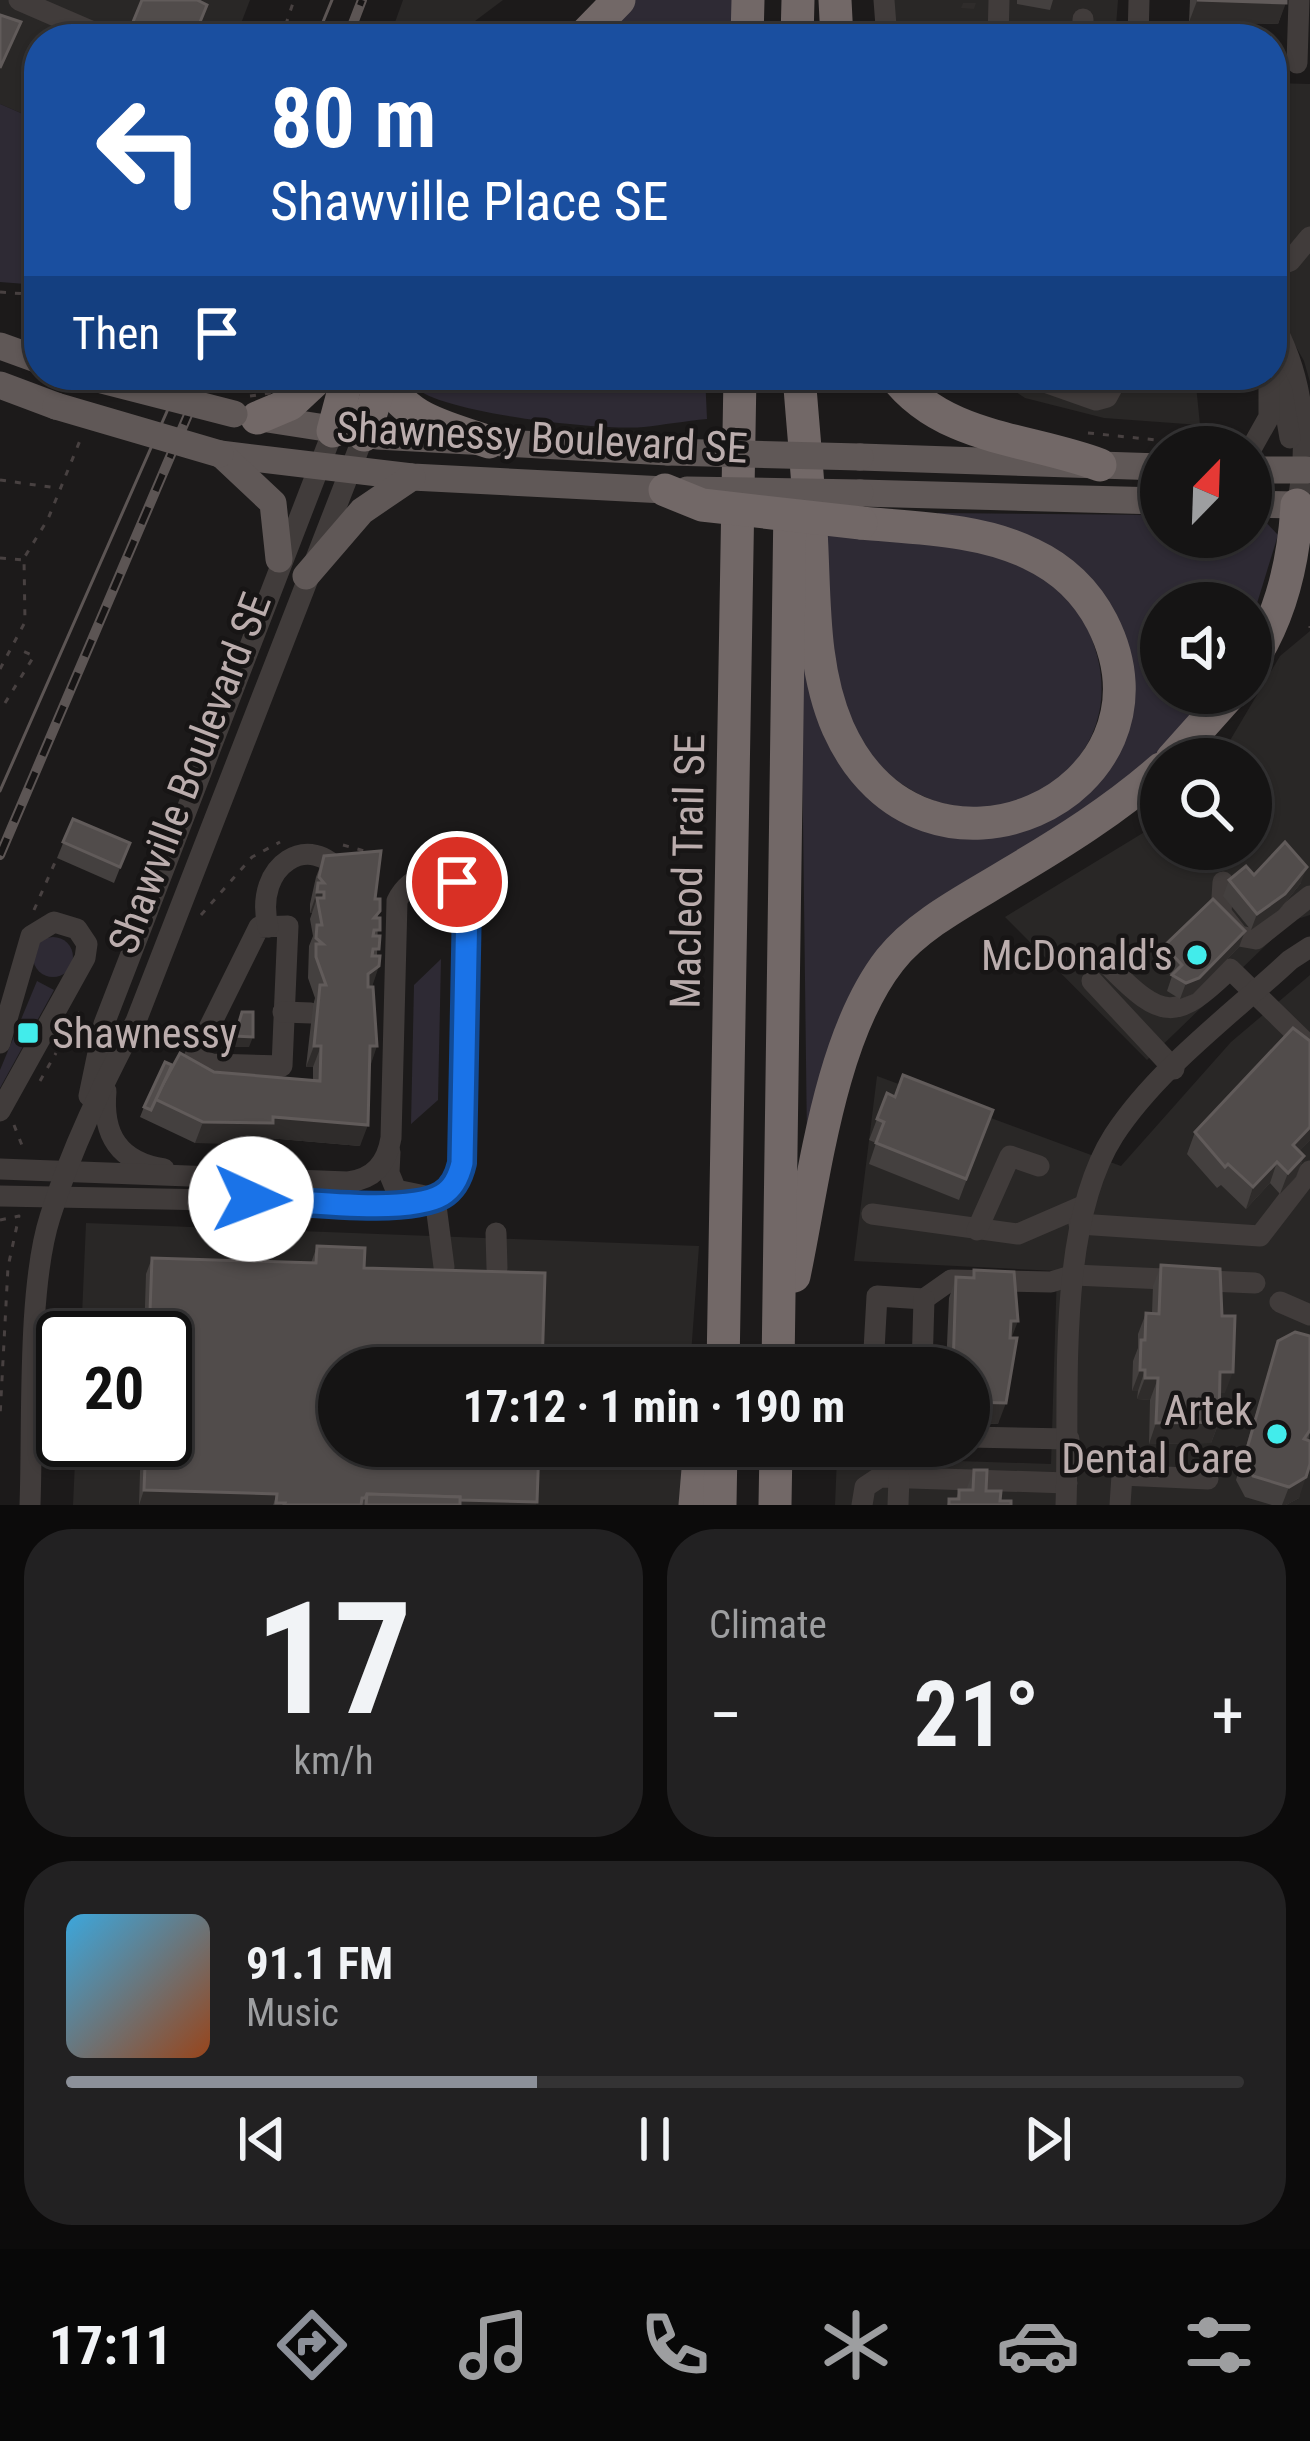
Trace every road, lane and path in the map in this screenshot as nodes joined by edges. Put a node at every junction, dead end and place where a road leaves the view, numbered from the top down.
1 (19, 0) edge
2 (619, 0) edge
3 (1013, 0) edge
4 (1299, 0) edge
5 (999, 20) edge
6 (74, 24) edge
7 (595, 24) edge
8 (1304, 63) edge
9 (1310, 237) edge
10 (1287, 262) edge
11 (1287, 356) edge
12 (1298, 382) junction
13 (0, 385) edge
14 (142, 390) edge
15 (304, 390) edge
16 (349, 390) edge
17 (375, 390) edge
18 (391, 390) edge
19 (720, 390) edge
20 (740, 390) edge
21 (795, 390) edge
22 (796, 390) edge
23 (909, 390) edge
24 (1068, 390) edge
25 (1111, 390) edge
26 (1269, 390) edge
27 (1277, 390) edge
28 (1310, 403) edge
29 (246, 416) junction
30 (1261, 426) edge
31 (1071, 430) dead end
32 (349, 433) junction
33 (1140, 438) edge
34 (80, 440) dead end
35 (489, 442) junction
36 (220, 454) junction
37 (1100, 465) junction
38 (319, 466) junction
39 (1140, 466) edge
40 (349, 470) junction
41 (1302, 470) edge
42 (412, 478) junction
43 (0, 480) edge
44 (61, 488) junction
45 (665, 490) joint
46 (1140, 501) edge
47 (1272, 504) edge
48 (1304, 505) edge
49 (861, 508) junction
50 (737, 535) junction
51 (0, 558) edge
52 (280, 559) junction
53 (24, 561) junction
54 (1310, 566) edge
55 (306, 576) junction
56 (1274, 619) junction
57 (1272, 623) edge
58 (14, 647) junction
59 (0, 669) edge
60 (5, 704) dead end
61 (1212, 714) edge
62 (1191, 738) edge
63 (1140, 786) edge
64 (341, 877) edge
65 (1223, 882) dead end
66 (1310, 896) edge
67 (268, 927) junction
68 (1306, 956) edge
69 (1255, 993) junction
70 (81, 999) dead end
71 (284, 1012) junction
72 (311, 1013) dead end
73 (367, 1013) edge
74 (394, 1014) junction
75 (0, 1043) edge
76 (1310, 1046) edge
77 (1174, 1069) junction
78 (108, 1073) junction
79 (28, 1095) dead end
80 (10, 1110) edge
81 (80, 1137) junction
82 (391, 1138) junction
83 (32, 1156) dead end
84 (1039, 1166) dead end
85 (0, 1168) edge
86 (1310, 1171) edge
87 (67, 1173) junction
88 (230, 1179) junction
89 (0, 1196) edge
90 (58, 1196) junction
91 (434, 1198) junction
92 (872, 1214) dead end
93 (1081, 1215) junction
94 (0, 1220) edge
95 (977, 1230) junction
96 (496, 1233) dead end
97 (444, 1267) edge
98 (497, 1268) edge
99 (1074, 1275) junction
100 (1255, 1282) dead end
101 (725, 1284) junction
102 (924, 1299) junction
103 (1280, 1302) dead end
104 (1310, 1315) edge
105 (708, 1347) edge
106 (724, 1347) edge
107 (778, 1347) edge
108 (781, 1347) edge
109 (874, 1347) edge
110 (923, 1347) edge
111 (0, 1417) edge
112 (990, 1437) edge
113 (1069, 1439) junction
114 (698, 1467) edge
115 (721, 1467) edge
116 (776, 1467) edge
117 (899, 1478) junction
118 (1208, 1478) dead end
119 (1067, 1494) edge
120 (30, 1505) edge
121 (695, 1505) edge
122 (720, 1505) edge
123 (775, 1505) edge
124 (862, 1505) edge
125 (898, 1505) edge
126 (1120, 1505) edge

1 - 6 street
2 - 7 highway
3 - 5 street
4 - 8 street
9 - 10 street
11 - 12 street
12 - 28 street
12 - 41 street
13 - 36 main road, Shawnessy Boulevard SE, bridge
14 - 29 main road, Shawnessy Boulevard SE, bridge
15 - 29 highway
16 - 32 highway
17 - 32 highway
18 - 35 highway
19 - 50 highway
20 - 50 highway, Macleod Trail SE
21 - 107 highway
22 - 49 highway
23 - 37 highway
24 - 25 street
26 - 30 street
27 - 41 street
29 - 32 main road, Shawnessy Boulevard SE
31 - 33 path
32 - 35 main road, Shawnessy Boulevard SE
32 - 38 street, Shawville Boulevard SE
32 - 40 street, Shawville Boulevard SE
34 - 44 path
35 - 37 main road, Shawnessy Boulevard SE, bridge
36 - 38 main road, Shawnessy Boulevard SE
36 - 52 main road
37 - 39 main road, Shawnessy Boulevard SE
38 - 40 main road, Shawnessy Boulevard SE
38 - 52 street, Shawville Boulevard SE
40 - 42 main road, Shawnessy Boulevard SE
40 - 55 street, Shawville Boulevard SE
41 - 48 street
42 - 45 main road, Shawnessy Boulevard SE
42 - 55 main road
43 - 44 path
44 - 53 path
45 - 49 highway, bridge
46 - 49 main road
47 - 48 main road
48 - 56 highway
50 - 101 highway, Macleod Trail SE
51 - 53 path
52 - 81 street, Shawville Boulevard SE
53 - 58 path
54 - 56 highway
55 - 78 street, Shawville Boulevard SE
56 - 57 highway
58 - 59 path
58 - 60 path
61 - 62 highway
63 - 108 highway
64 - 67 street
65 - 66 street
67 - 71 street
67 - 71 street
68 - 69 street
69 - 76 street
69 - 77 street
69 - 77 street
70 - 79 path
71 - 72 street
73 - 74 street
74 - 82 street
74 - 91 street
75 - 80 street
77 - 93 street
78 - 81 street, Shawville Boulevard SE
78 - 88 street
80 - 83 path
81 - 87 street, Shawville Boulevard SE
82 - 88 street
82 - 91 street
84 - 95 street
85 - 87 street
86 - 93 street
87 - 88 street
87 - 90 street, Shawville Boulevard SE
89 - 90 street
90 - 91 street
90 - 120 street, Shawville Boulevard SE
91 - 97 street
92 - 95 street
93 - 95 street
93 - 99 street
94 - 111 path
96 - 98 street
99 - 100 street
99 - 102 street
99 - 113 street
101 - 105 highway
101 - 106 highway, Macleod Trail SE
102 - 109 street
102 - 110 street
103 - 104 street
112 - 113 street
113 - 119 street
114 - 121 highway
115 - 122 highway
116 - 123 highway
117 - 119 street
117 - 124 street
117 - 125 street
118 - 126 street

